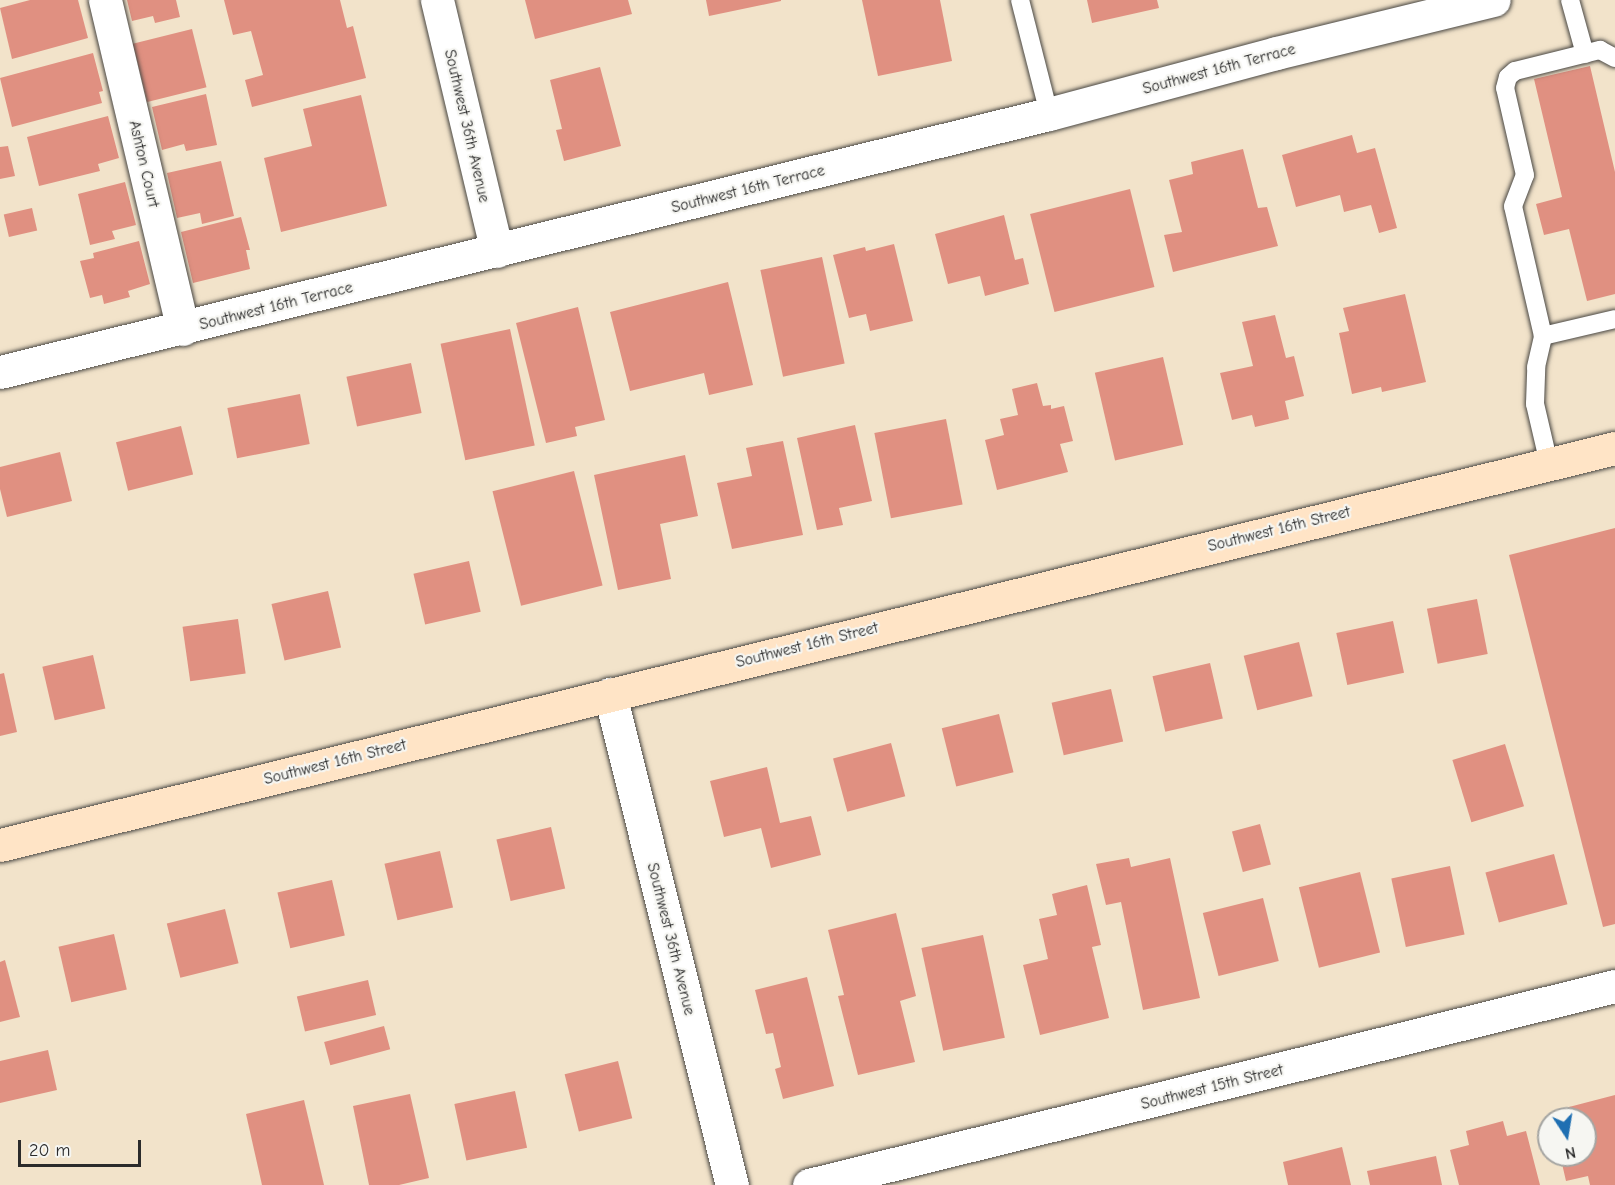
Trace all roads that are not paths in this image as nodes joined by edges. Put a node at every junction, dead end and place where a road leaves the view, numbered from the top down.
1 (105, 0) edge
2 (437, 0) edge
3 (1020, 0) edge
4 (1494, 0) edge
5 (1570, 0) edge
6 (1449, 5) edge
7 (1585, 54) junction
8 (1615, 58) edge
9 (1049, 114) junction
10 (497, 251) junction
11 (1615, 319) edge
12 (183, 329) junction
13 (1543, 336) junction
14 (0, 372) edge
15 (1615, 448) edge
16 (1549, 464) junction
17 (610, 694) junction
18 (0, 845) edge
19 (1615, 986) edge
20 (732, 1185) edge
21 (809, 1185) edge

1 - 12 street, Ashton Court
2 - 10 street, Southwest 36th Avenue
3 - 9 lane
4 - 6 street, Southwest 16th Terrace
5 - 7 lane
6 - 9 street, Southwest 16th Terrace
7 - 8 lane
7 - 13 lane
9 - 10 street, Southwest 16th Terrace
10 - 12 street, Southwest 16th Terrace
11 - 13 lane
12 - 14 street, Southwest 16th Terrace
13 - 16 lane
15 - 16 street, Southwest 16th Street
16 - 17 street, Southwest 16th Street
17 - 18 street, Southwest 16th Street
17 - 20 street, Southwest 36th Avenue
19 - 21 street, Southwest 15th Street

